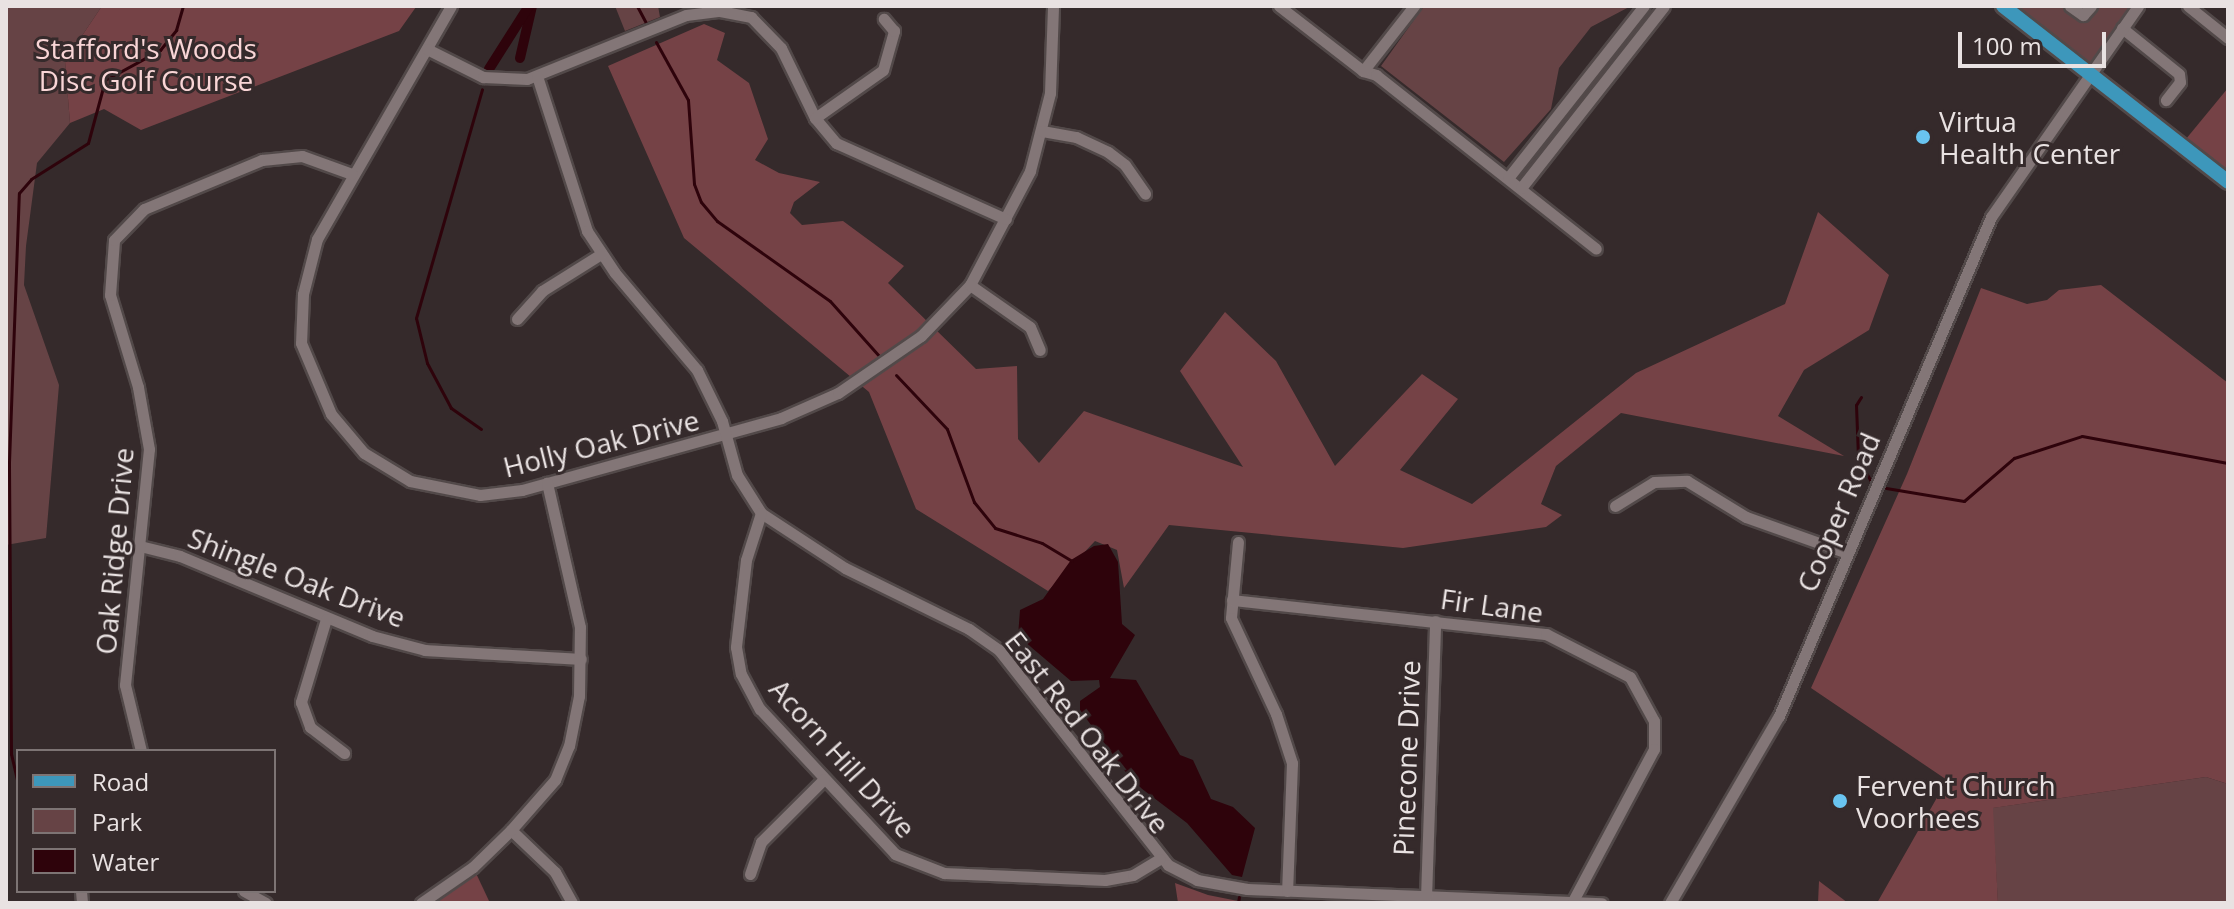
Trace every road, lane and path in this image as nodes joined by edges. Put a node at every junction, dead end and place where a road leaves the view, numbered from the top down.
1 (451, 6) edge
2 (1053, 6) edge
3 (1279, 6) edge
4 (1414, 6) edge
5 (1644, 6) edge
6 (1664, 6) edge
7 (2003, 6) edge
8 (2070, 6) edge
9 (2091, 6) edge
10 (2138, 6) edge
11 (2188, 6) edge
12 (884, 19) dead end
13 (2122, 28) junction
14 (1620, 36) junction
15 (2228, 38) edge
16 (1633, 47) junction
17 (427, 49) junction
18 (1363, 71) junction
19 (2089, 73) junction
20 (537, 76) junction
21 (2166, 100) dead end
22 (1562, 111) junction
23 (815, 118) junction
24 (1574, 121) junction
25 (1042, 131) junction
26 (352, 174) junction
27 (1508, 178) junction
28 (2228, 182) edge
29 (1521, 188) junction
30 (1145, 194) dead end
31 (1006, 219) junction
32 (1596, 249) dead end
33 (601, 254) junction
34 (970, 285) junction
35 (517, 319) dead end
36 (1040, 350) dead end
37 (726, 435) junction
38 (547, 483) junction
39 (1615, 506) dead end
40 (761, 513) junction
41 (1238, 542) dead end
42 (140, 546) junction
43 (1847, 553) junction
44 (1232, 600) junction
45 (326, 619) junction
46 (1435, 621) junction
47 (581, 659) junction
48 (141, 749) edge
49 (344, 753) dead end
50 (824, 779) junction
51 (511, 830) junction
52 (1160, 859) junction
53 (750, 874) dead end
54 (1287, 891) junction
55 (248, 893) edge
56 (1426, 898) junction
57 (1573, 901) edge
58 (266, 903) edge
59 (421, 903) edge
60 (572, 903) edge
61 (1602, 903) edge
62 (1670, 903) edge

1 - 17 street, Holly Oak Drive
2 - 25 street, Holly Oak Drive
3 - 18 street
4 - 18 street
5 - 14 street
6 - 16 street
7 - 19 main road
8 - 9 street
10 - 13 street, Cooper Road
11 - 15 street
12 - 23 street
13 - 19 street, Cooper Road
13 - 21 street
14 - 16 street
14 - 22 street
16 - 24 street
17 - 20 street
17 - 26 street, Holly Oak Drive
18 - 27 street
19 - 28 main road
19 - 43 street, Cooper Road
20 - 23 street
20 - 33 street, East Red Oak Drive
22 - 24 street
22 - 27 street
23 - 31 street
24 - 29 street
25 - 30 street
25 - 31 street, Holly Oak Drive
26 - 38 street, Holly Oak Drive
26 - 42 street, Oak Ridge Drive
27 - 29 street
29 - 32 street
31 - 34 street, Holly Oak Drive
33 - 35 street
33 - 37 street, East Red Oak Drive
34 - 36 street
34 - 37 street, Holly Oak Drive
37 - 38 street, Holly Oak Drive
37 - 40 street, East Red Oak Drive
38 - 47 street
39 - 43 street
40 - 50 street, Acorn Hill Drive
40 - 52 street, East Red Oak Drive
41 - 44 street
42 - 45 street, Shingle Oak Drive
42 - 48 street, Oak Ridge Drive
43 - 62 street, Cooper Road
44 - 46 street, Fir Lane
44 - 54 street
45 - 47 street, Shingle Oak Drive
45 - 49 street
46 - 56 street, Pinecone Drive
46 - 57 street, Fir Lane
47 - 51 street
50 - 52 street, Acorn Hill Drive
50 - 53 street
51 - 59 street
51 - 60 street
52 - 54 street
54 - 56 street
55 - 58 street
56 - 57 street
57 - 61 street

